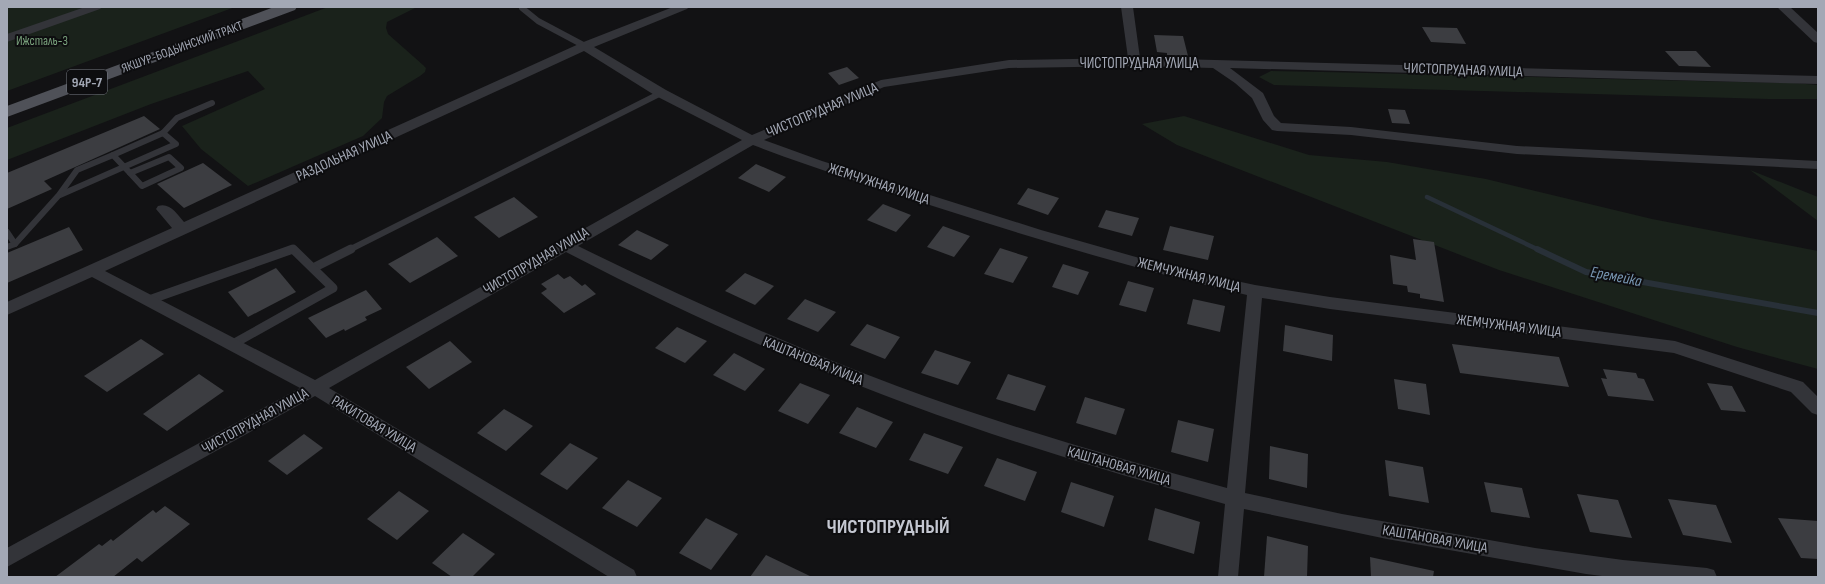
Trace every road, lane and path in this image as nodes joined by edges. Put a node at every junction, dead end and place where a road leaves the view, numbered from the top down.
1 (96, 7) edge
2 (289, 7) edge
3 (683, 7) edge
4 (1127, 7) edge
5 (1783, 7) edge
6 (522, 8) edge
7 (7, 38) edge
8 (1818, 39) edge
9 (585, 46) junction
10 (1134, 62) junction
11 (1214, 63) junction
12 (1818, 80) edge
13 (661, 93) junction
14 (212, 103) dead end
15 (7, 112) edge
16 (163, 133) junction
17 (752, 140) junction
18 (113, 155) junction
19 (1818, 165) edge
20 (124, 167) junction
21 (130, 174) junction
22 (59, 195) junction
23 (163, 209) dead end
24 (183, 230) junction
25 (7, 232) edge
26 (15, 244) junction
27 (564, 245) junction
28 (7, 247) edge
29 (313, 268) junction
30 (93, 271) junction
31 (1255, 291) junction
32 (149, 300) junction
33 (7, 309) edge
34 (233, 344) junction
35 (315, 388) junction
36 (1818, 408) edge
37 (1235, 499) junction
38 (7, 558) edge
39 (627, 577) edge
40 (1228, 577) edge
41 (1707, 577) edge

1 - 7 street
2 - 15 main road, ЯКШУР-БОДЬИНСКИЙ ТРАКТ / 94Р-7
3 - 9 street, РАЗДОЛЬНАЯ УЛИЦА
4 - 10 street
5 - 8 street
6 - 9 lane
9 - 13 street, ЖЕМЧУЖНАЯ УЛИЦА
9 - 24 street, РАЗДОЛЬНАЯ УЛИЦА
10 - 11 street, ЧИСТОПРУДНАЯ УЛИЦА
10 - 17 street, ЧИСТОПРУДНАЯ УЛИЦА
11 - 12 street, ЧИСТОПРУДНАЯ УЛИЦА
11 - 19 street
13 - 17 street, ЖЕМЧУЖНАЯ УЛИЦА
13 - 29 lane
14 - 16 lane
16 - 18 lane
16 - 20 lane
17 - 27 street, ЧИСТОПРУДНАЯ УЛИЦА
17 - 31 street, ЖЕМЧУЖНАЯ УЛИЦА
18 - 20 lane
18 - 22 lane
20 - 21 lane
20 - 22 lane
21 - 21 lane
22 - 26 lane
23 - 24 street
24 - 30 street, РАЗДОЛЬНАЯ УЛИЦА
25 - 26 lane
26 - 28 lane
27 - 35 street, ЧИСТОПРУДНАЯ УЛИЦА
27 - 37 street, КАШТАНОВАЯ УЛИЦА
29 - 32 lane
29 - 34 lane
30 - 32 street, РАКИТОВАЯ УЛИЦА
30 - 33 street, РАЗДОЛЬНАЯ УЛИЦА
31 - 36 street, ЖЕМЧУЖНАЯ УЛИЦА
31 - 37 street
32 - 34 street, РАКИТОВАЯ УЛИЦА
34 - 35 street, РАКИТОВАЯ УЛИЦА
35 - 38 street, ЧИСТОПРУДНАЯ УЛИЦА
35 - 39 street, РАКИТОВАЯ УЛИЦА
37 - 40 street
37 - 41 street, КАШТАНОВАЯ УЛИЦА

